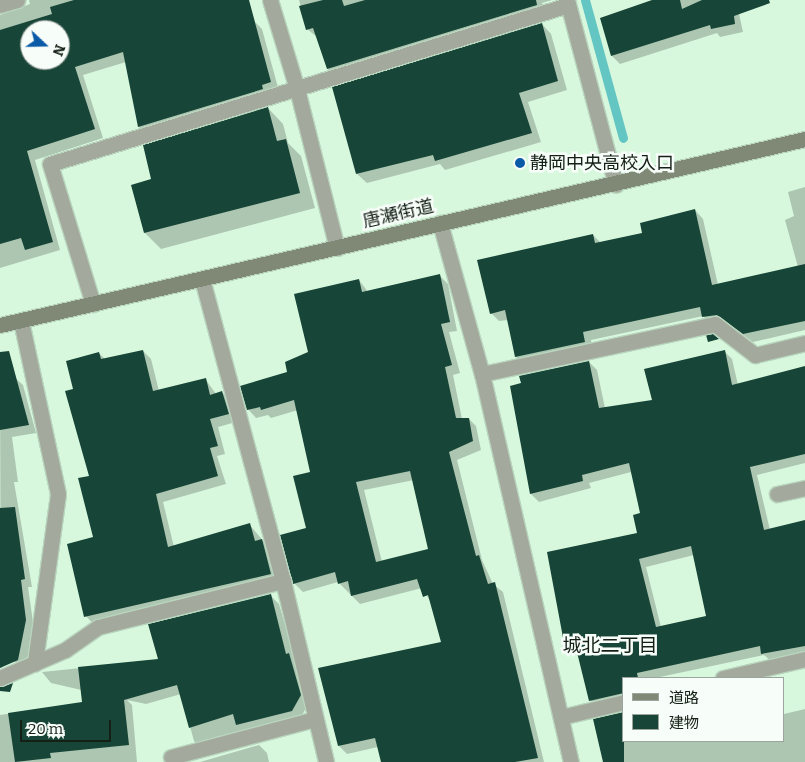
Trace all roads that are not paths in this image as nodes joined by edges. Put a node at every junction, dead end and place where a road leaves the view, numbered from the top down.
1 (17, 0) edge
2 (270, 0) edge
3 (567, 3) edge
4 (0, 5) edge
5 (297, 89) junction
6 (805, 140) edge
7 (616, 185) junction
8 (440, 223) junction
9 (337, 248) junction
10 (202, 279) junction
11 (93, 304) junction
12 (21, 320) junction
13 (0, 325) edge
14 (805, 343) edge
15 (482, 374) junction
16 (805, 488) edge
17 (777, 494) dead end
18 (282, 581) junction
19 (805, 659) edge
20 (35, 663) junction
21 (727, 677) edge
22 (0, 678) edge
23 (622, 702) edge
24 (561, 717) junction
25 (315, 718) junction
26 (171, 757) dead end
27 (326, 762) edge
28 (571, 762) edge

1 - 4 street
2 - 5 street
3 - 5 street
3 - 7 street
5 - 9 street
5 - 11 street
6 - 7 street, 唐瀬街道
7 - 8 street, 唐瀬街道
8 - 9 street, 唐瀬街道
8 - 15 street
9 - 10 street, 唐瀬街道
10 - 11 street, 唐瀬街道
10 - 18 street
11 - 12 street, 唐瀬街道
12 - 13 street, 唐瀬街道
12 - 20 street
14 - 15 street
15 - 24 street
16 - 17 street
18 - 20 street
18 - 25 street
19 - 21 street
20 - 22 street
23 - 24 street
24 - 28 street
25 - 26 street
25 - 27 street

